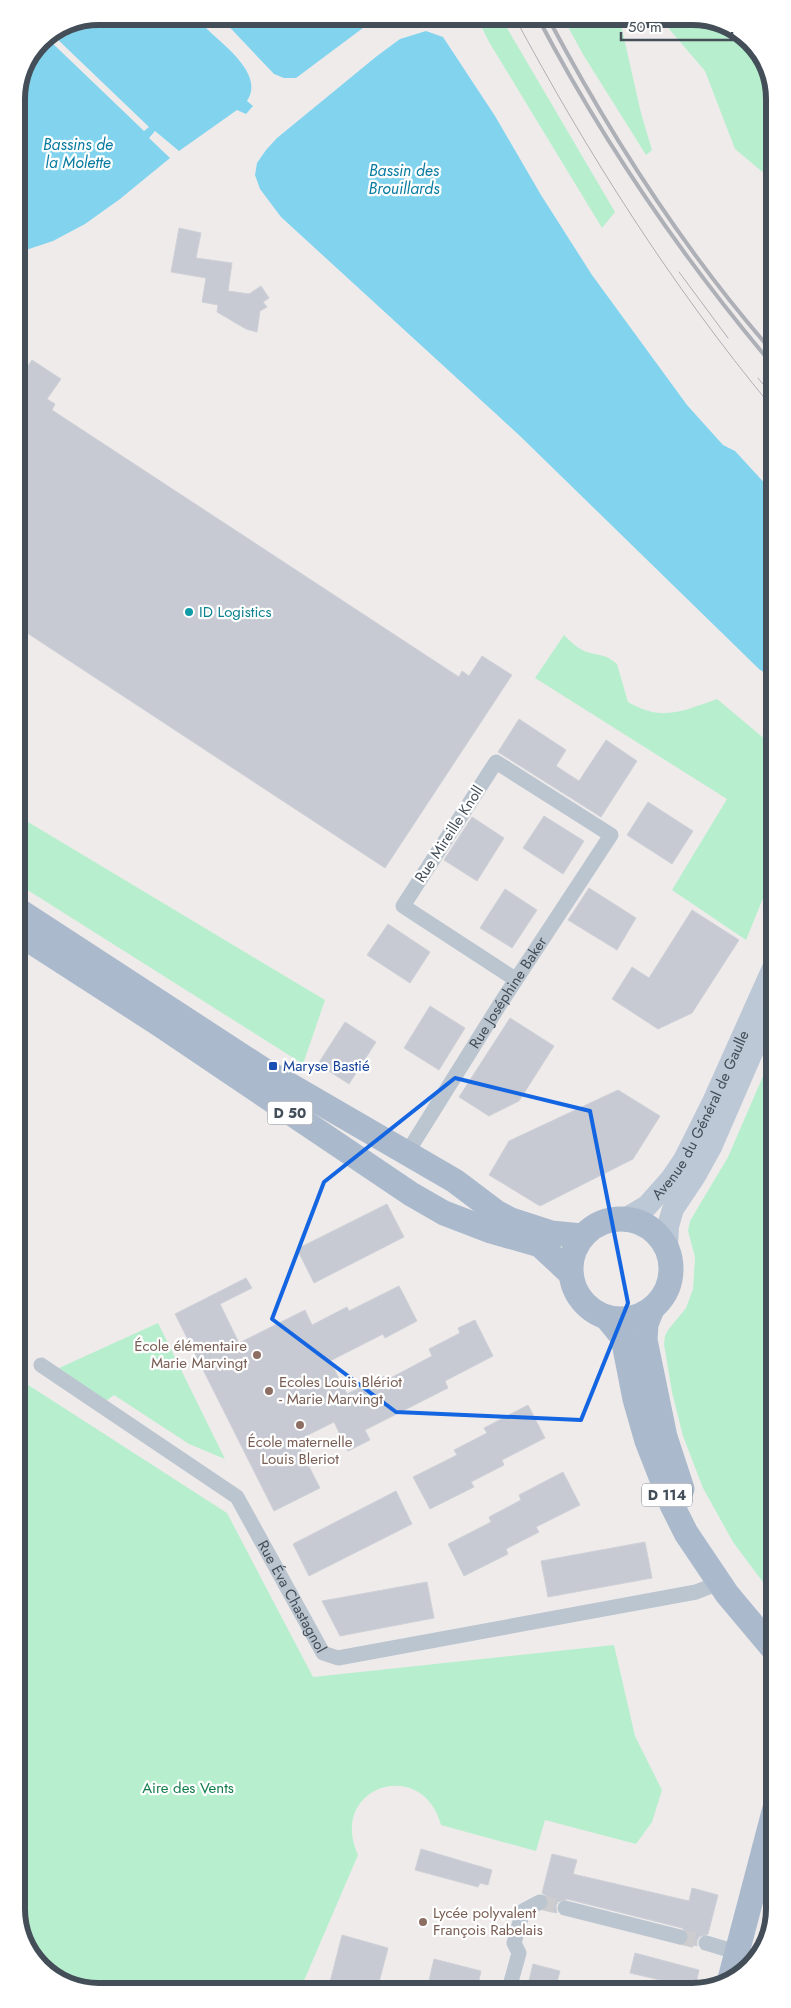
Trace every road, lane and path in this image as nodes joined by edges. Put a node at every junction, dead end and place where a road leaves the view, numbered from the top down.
1 (496, 762) joint
2 (25, 915) edge
3 (25, 938) edge
4 (515, 979) junction
5 (766, 982) edge
6 (766, 1020) edge
7 (405, 1152) junction
8 (625, 1218) junction
9 (582, 1236) junction
10 (667, 1248) junction
11 (570, 1274) junction
12 (652, 1309) junction
13 (607, 1318) junction
14 (40, 1365) dead end
15 (719, 1583) junction
16 (766, 1618) edge
17 (766, 1640) edge
18 (766, 1844) edge
19 (766, 1882) edge
20 (540, 1902) dead end
21 (565, 1908) tunnel mouth
22 (680, 1937) tunnel mouth
23 (706, 1943) tunnel mouth
24 (740, 1960) edge
25 (511, 1983) edge

1 - 4 street, Rue Mireille Knoll
1 - 4 street, Rue Joséphine Baker
2 - 7 main road, D 50
3 - 11 main road, D 50
4 - 7 street, Rue Joséphine Baker
5 - 8 main road, Avenue du Général de Gaulle
6 - 10 main road, Avenue du Général de Gaulle
7 - 9 main road, D 50
8 - 9 main road
8 - 10 main road
9 - 11 main road
10 - 12 main road
11 - 13 main road
12 - 13 main road
12 - 16 main road, D 114
13 - 15 main road, D 114
14 - 15 street, Rue Éva Chastagnol
15 - 17 main road, D 114
18 - 24 main road
19 - 24 main road
20 - 25 street
21 - 22 street
23 - 24 street

